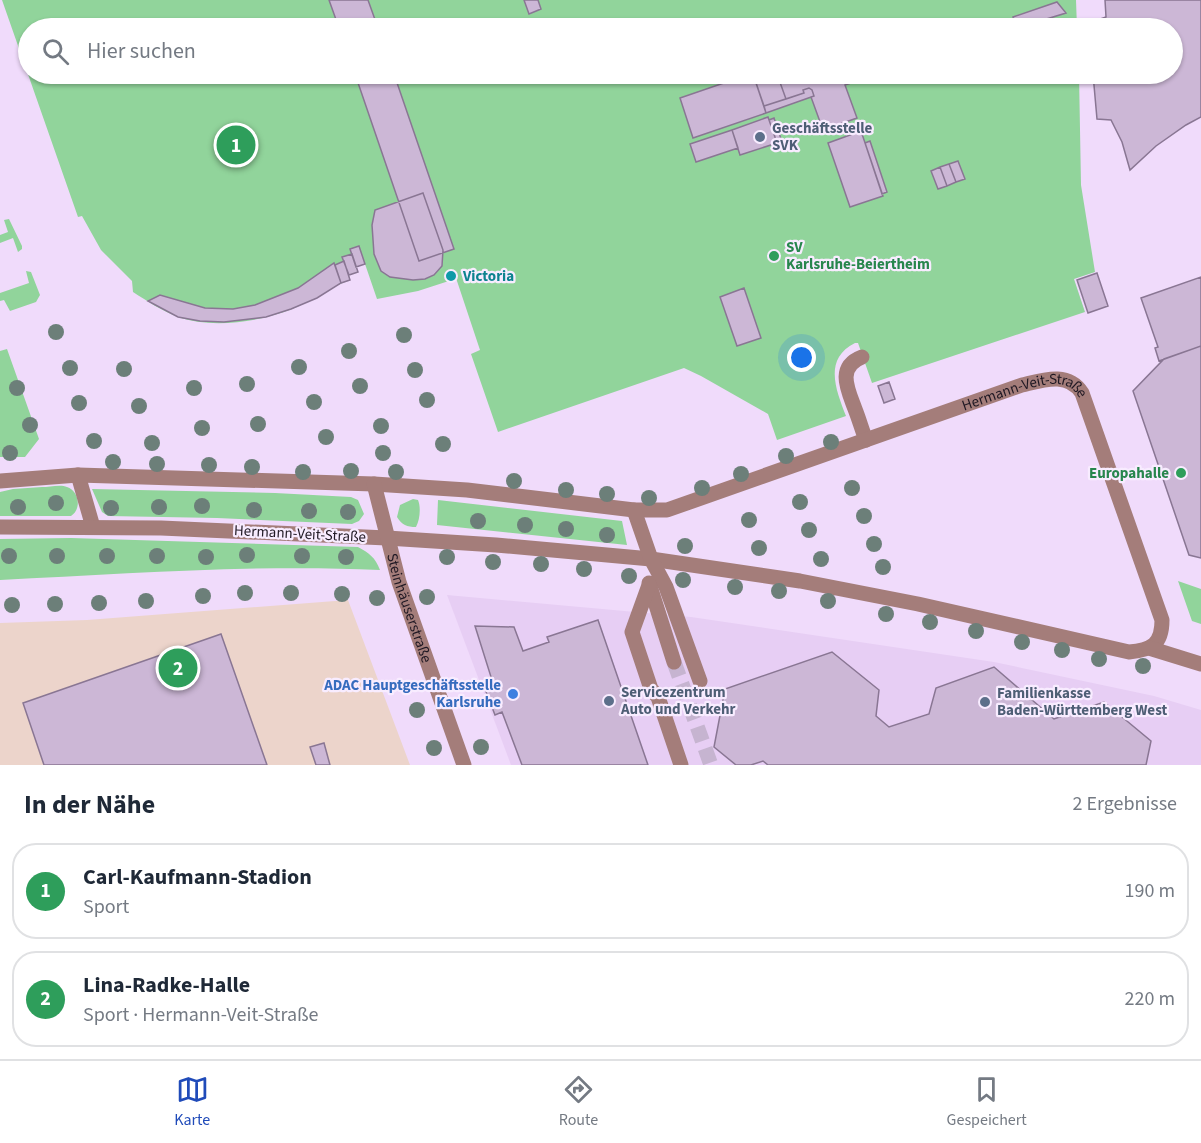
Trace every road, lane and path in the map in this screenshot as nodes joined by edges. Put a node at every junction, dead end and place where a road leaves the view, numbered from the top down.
1 (862, 357) dead end
2 (866, 440) junction
3 (78, 475) junction
4 (0, 481) edge
5 (374, 484) junction
6 (634, 510) junction
7 (0, 527) edge
8 (93, 527) junction
9 (387, 538) junction
10 (651, 559) junction
11 (649, 585) junction
12 (1149, 648) junction
13 (674, 662) tunnel mouth
14 (1201, 664) edge
15 (700, 681) dead end
16 (464, 765) edge
17 (681, 765) edge

1 - 2 street
2 - 6 street, Hermann-Veit-Straße
2 - 12 street, Hermann-Veit-Straße
3 - 4 street, Hermann-Veit-Straße
3 - 5 street, Hermann-Veit-Straße
3 - 8 street
5 - 6 street, Hermann-Veit-Straße
5 - 9 street, Steinhäuserstraße
6 - 10 street
7 - 8 street, Hermann-Veit-Straße
8 - 9 street, Hermann-Veit-Straße
9 - 10 street, Hermann-Veit-Straße
9 - 16 street, Steinhäuserstraße
10 - 11 street
10 - 12 street, Hermann-Veit-Straße
10 - 15 street
11 - 13 street
11 - 17 street
12 - 14 street

